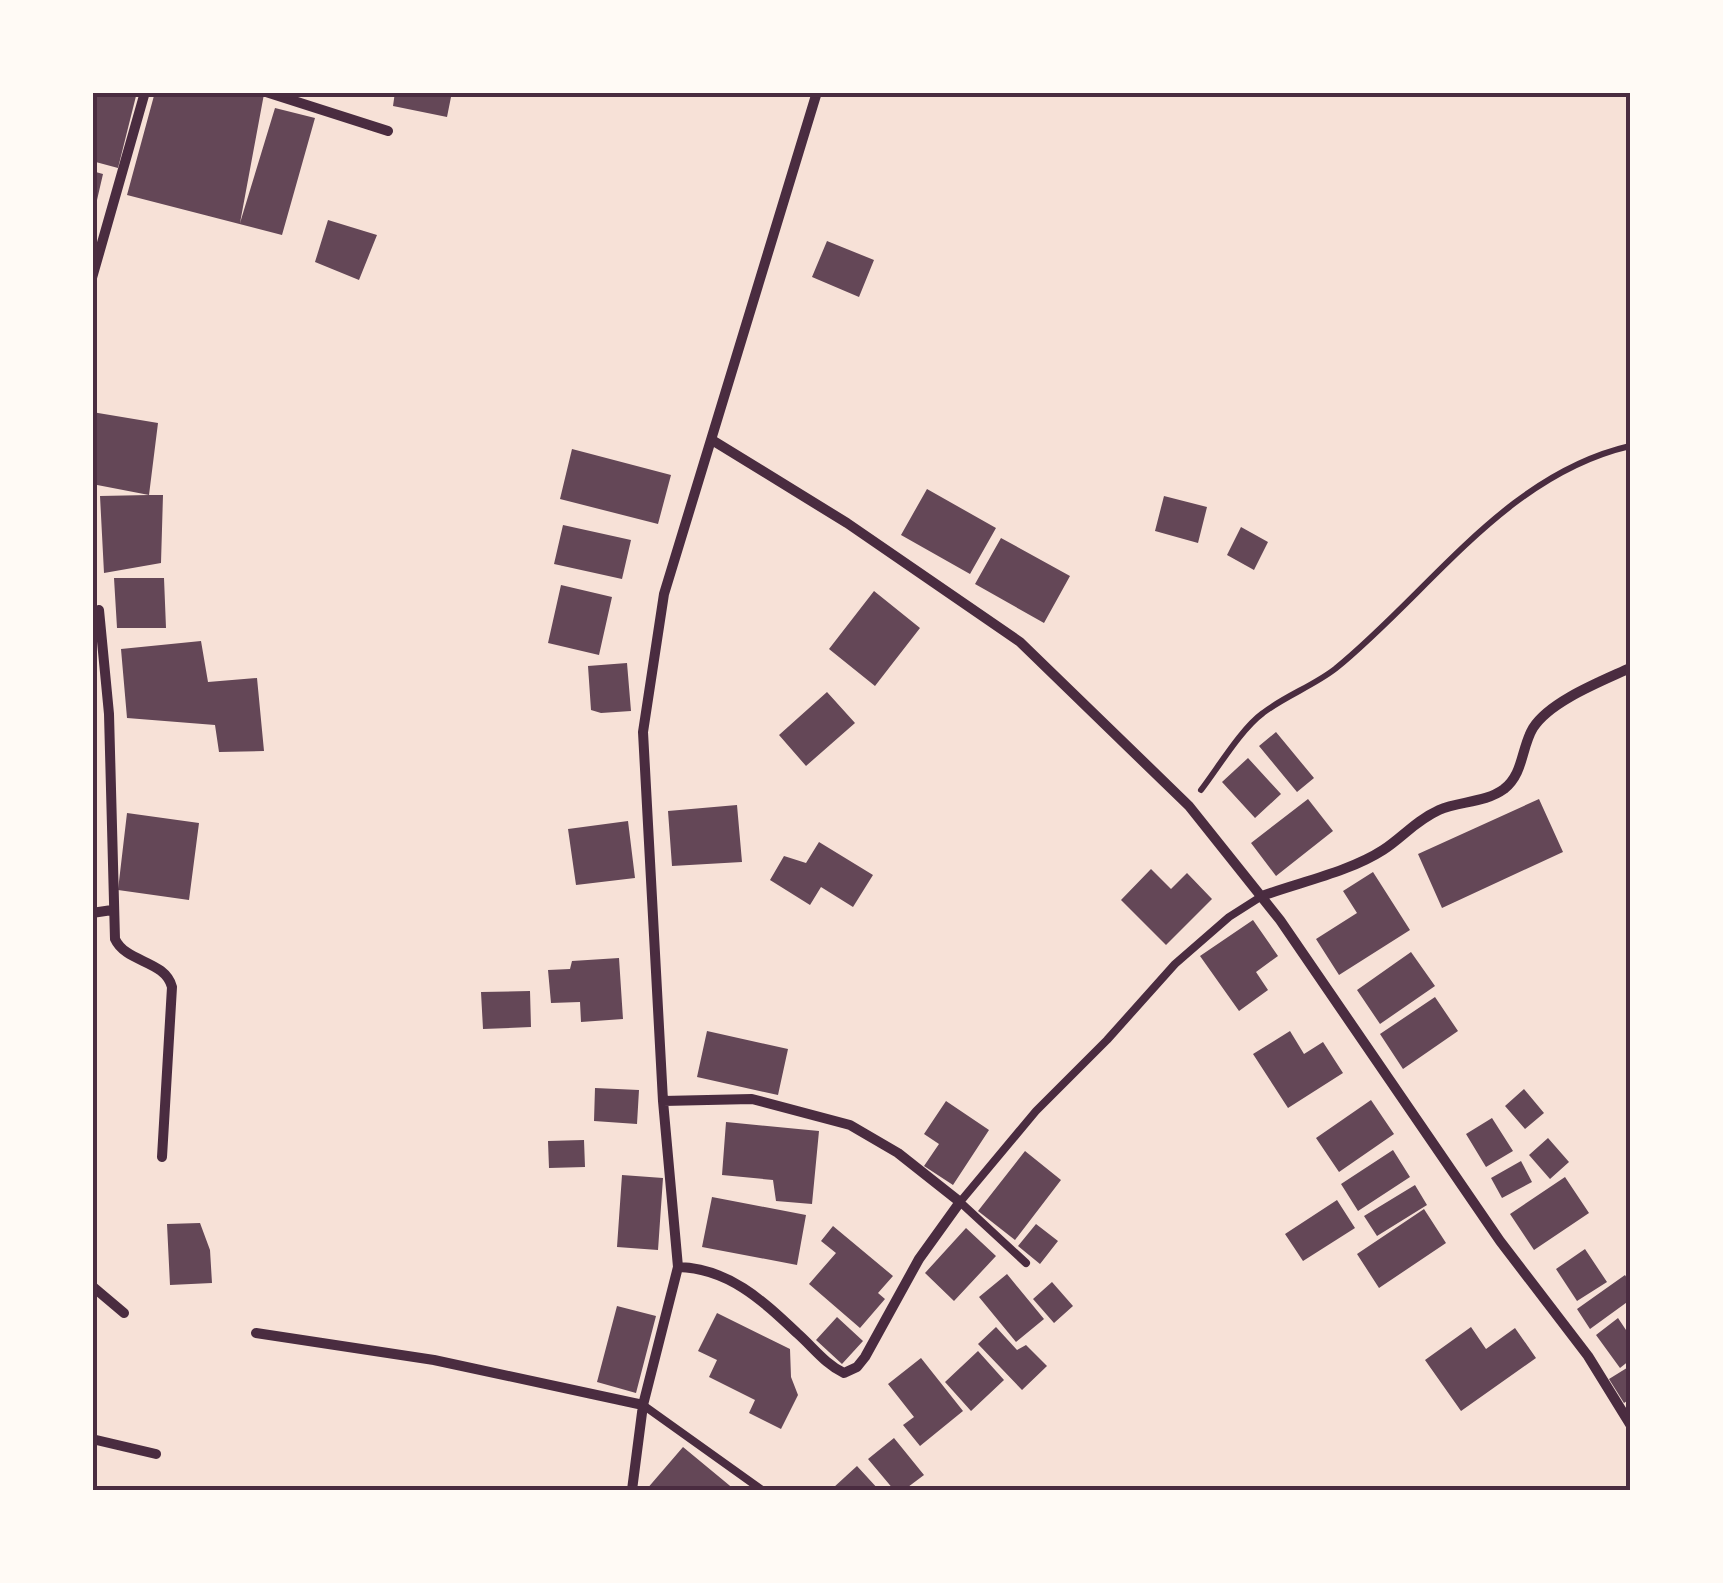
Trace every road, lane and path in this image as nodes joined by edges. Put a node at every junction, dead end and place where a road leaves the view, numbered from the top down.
1 (145, 92) edge
2 (266, 92) edge
3 (817, 92) edge
4 (388, 131) dead end
5 (92, 278) edge
6 (712, 440) junction
7 (1630, 446) edge
8 (99, 610) dead end
9 (1630, 668) edge
10 (1188, 806) junction
11 (1262, 896) junction
12 (112, 910) junction
13 (92, 913) edge
14 (663, 1101) junction
15 (162, 1156) dead end
16 (960, 1202) junction
17 (1026, 1263) dead end
18 (678, 1267) junction
19 (92, 1286) edge
20 (124, 1313) dead end
21 (256, 1333) dead end
22 (643, 1405) junction
23 (1630, 1424) edge
24 (92, 1439) edge
25 (156, 1454) dead end
26 (632, 1490) edge
27 (762, 1490) edge

1 - 5 street
2 - 4 street
3 - 6 street
6 - 10 street
6 - 14 street
7 - 10 path
8 - 12 street
9 - 11 street
10 - 11 street
11 - 16 lane
11 - 23 street
12 - 13 street
12 - 15 street
14 - 16 street
14 - 18 street
16 - 17 lane
16 - 18 street
18 - 22 street
19 - 20 street
21 - 22 street
22 - 26 street
22 - 27 lane
24 - 25 street

